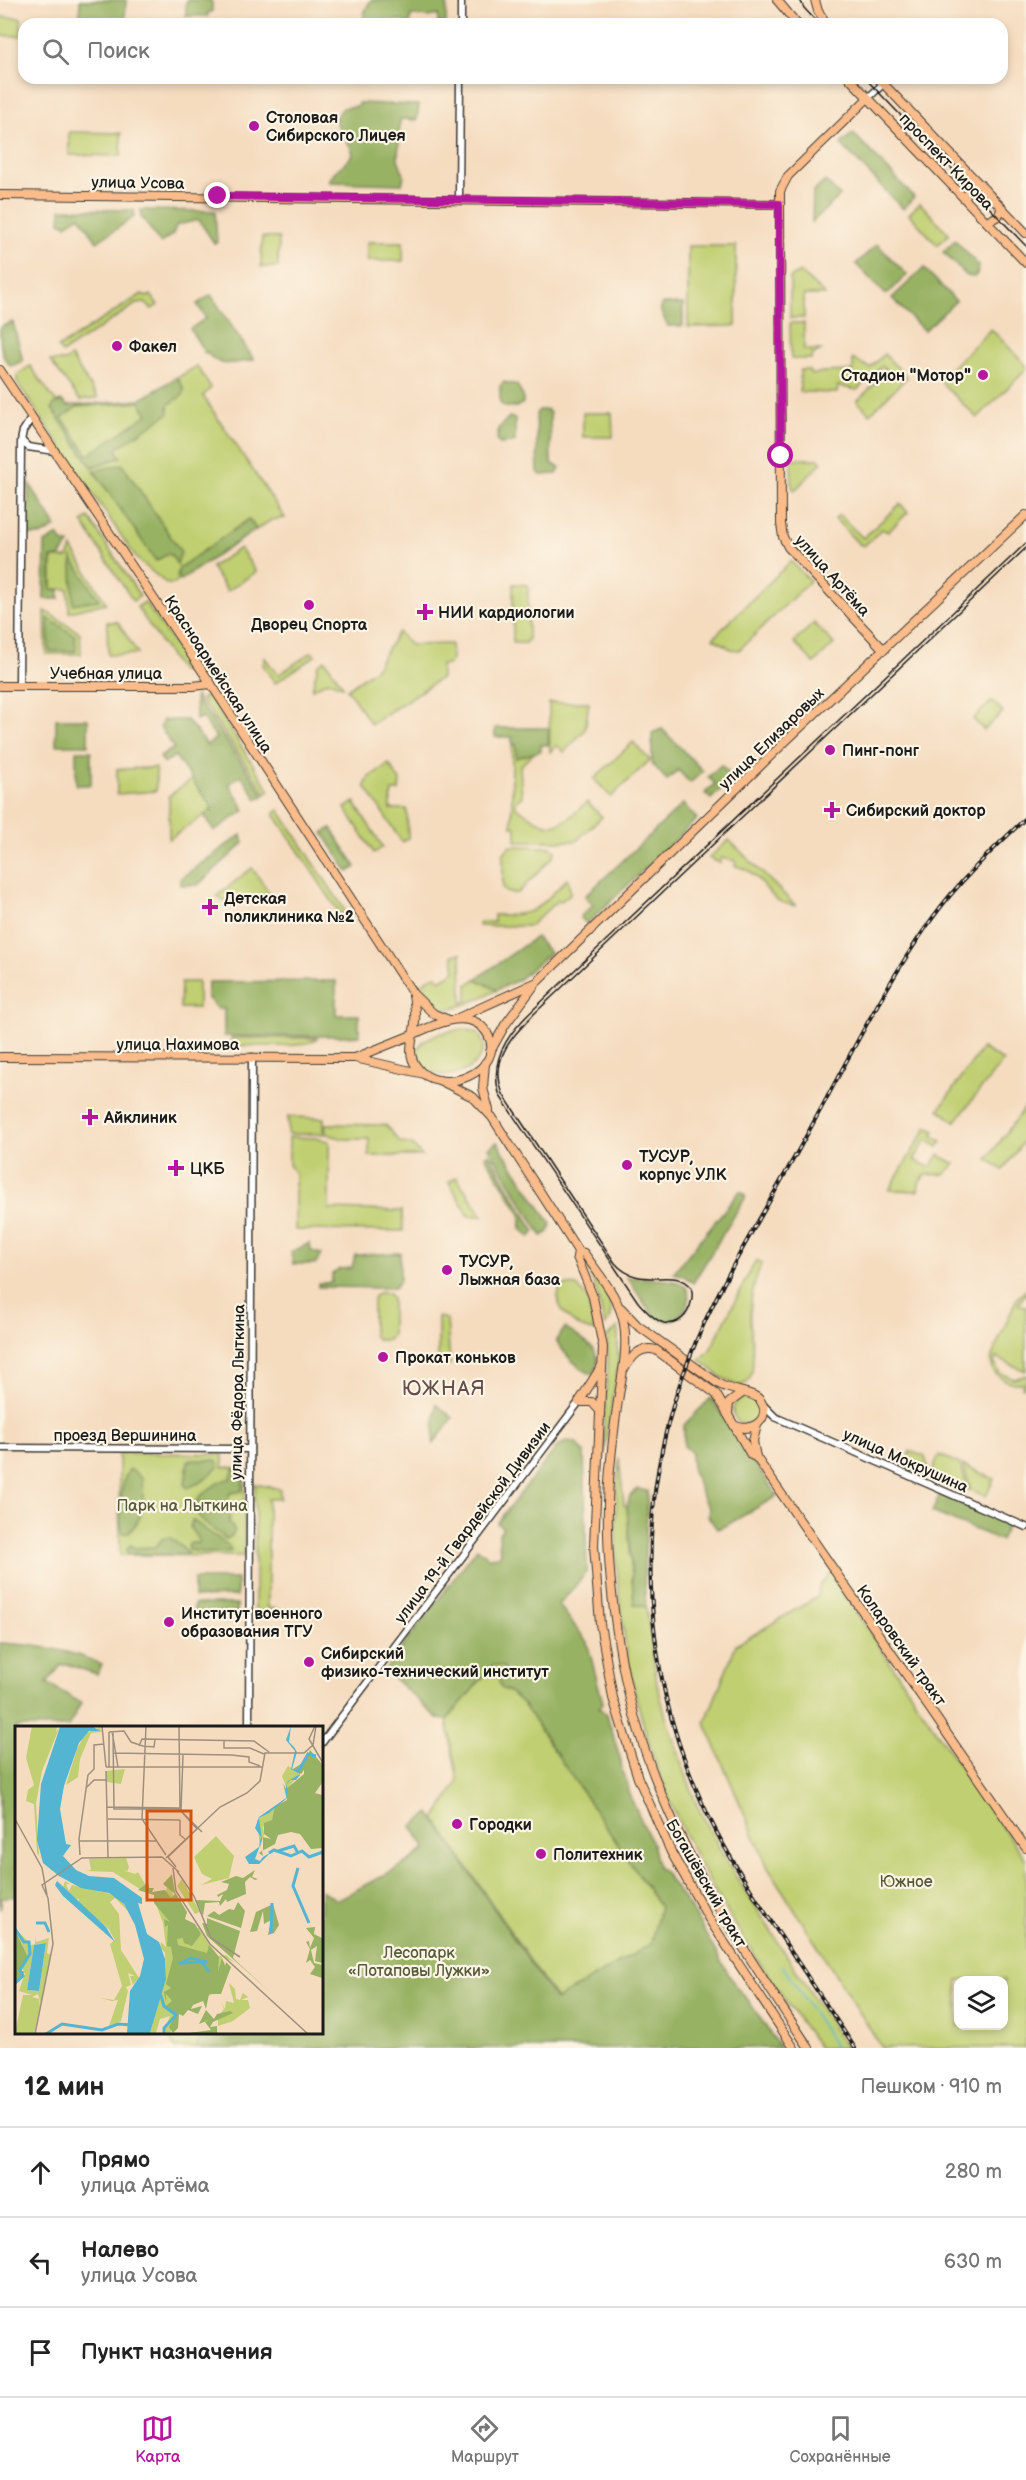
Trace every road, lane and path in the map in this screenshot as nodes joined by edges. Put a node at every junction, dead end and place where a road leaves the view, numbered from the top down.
1 (461, 0) edge
2 (777, 0) edge
3 (815, 0) edge
4 (461, 18) edge
5 (792, 18) edge
6 (823, 18) edge
7 (460, 84) edge
8 (855, 84) edge
9 (879, 84) edge
10 (884, 84) edge
11 (868, 98) junction
12 (980, 184) junction
13 (0, 195) edge
14 (964, 198) junction
15 (459, 199) junction
16 (779, 204) junction
17 (1002, 208) junction
18 (987, 222) junction
19 (1026, 233) edge
20 (1026, 263) edge
21 (0, 370) edge
22 (32, 417) junction
23 (21, 441) junction
24 (55, 451) junction
25 (1026, 515) edge
26 (884, 650) junction
27 (211, 684) junction
28 (0, 686) edge
29 (19, 686) junction
30 (536, 983) junction
31 (413, 994) junction
32 (452, 1020) junction
33 (413, 1034) junction
34 (490, 1052) junction
35 (0, 1057) edge
36 (252, 1058) junction
37 (355, 1058) junction
38 (486, 1061) junction
39 (424, 1074) junction
40 (439, 1080) junction
41 (492, 1117) junction
42 (578, 1251) junction
43 (619, 1306) junction
44 (603, 1363) junction
45 (624, 1369) junction
46 (743, 1393) junction
47 (579, 1402) junction
48 (762, 1405) junction
49 (600, 1411) junction
50 (775, 1417) junction
51 (730, 1419) junction
52 (758, 1423) junction
53 (0, 1448) edge
54 (250, 1449) junction
55 (756, 1457) junction
56 (1026, 1527) edge
57 (249, 1726) edge
58 (322, 1743) edge
59 (1026, 1848) edge
60 (794, 2048) edge
61 (809, 2048) edge

1 - 4 street
2 - 5 main road
3 - 6 main road
7 - 15 street
8 - 11 main road, проспект Кирова
9 - 11 street, улица Артёма
10 - 12 main road, проспект Кирова
11 - 14 main road, проспект Кирова
11 - 16 main road, улица Артёма
12 - 14 main road
12 - 17 main road, проспект Кирова
13 - 15 main road, улица Усова
14 - 18 main road, проспект Кирова
15 - 16 main road, улица Усова
16 - 26 main road, улица Артёма
17 - 18 main road
17 - 19 main road, проспект Кирова
18 - 20 main road, проспект Кирова
21 - 22 main road, Красноармейская улица
22 - 23 street
22 - 24 main road, Красноармейская улица
23 - 24 street
23 - 29 street
24 - 27 main road, Красноармейская улица
25 - 26 main road, улица Елизаровых
26 - 30 main road, улица Елизаровых
27 - 29 main road, Учебная улица
27 - 31 main road, Красноармейская улица
28 - 29 main road, Учебная улица
30 - 32 main road, улица Елизаровых
30 - 34 main road, улица Елизаровых
31 - 32 main road, Красноармейская улица
31 - 33 main road, Красноармейская улица
32 - 33 main road
32 - 34 main road
33 - 37 main road, улица Нахимова
33 - 39 main road
34 - 38 main road
35 - 36 main road, улица Нахимова
36 - 37 main road, улица Нахимова
36 - 54 street, улица Фёдора Лыткина
37 - 39 main road, улица Нахимова
38 - 40 main road
38 - 41 main road
39 - 40 main road
40 - 41 main road
41 - 42 main road
42 - 43 main road
42 - 44 main road, Богашёвский тракт
43 - 45 main road, Богашёвский тракт
43 - 46 main road
44 - 47 main road
44 - 49 main road, Богашёвский тракт
45 - 51 main road, Коларовский тракт
45 - 61 main road, Богашёвский тракт
46 - 48 main road
46 - 51 main road
47 - 49 main road
47 - 58 street, улица 19-й Гвардейской Дивизии
48 - 50 street, улица Мокрушина
48 - 52 main road
49 - 60 main road, Богашёвский тракт
50 - 52 street
50 - 56 street, улица Мокрушина
51 - 52 main road
51 - 55 main road, Коларовский тракт
52 - 55 main road
53 - 54 street, проезд Вершинина
54 - 57 street, улица Фёдора Лыткина
55 - 59 main road, Коларовский тракт

